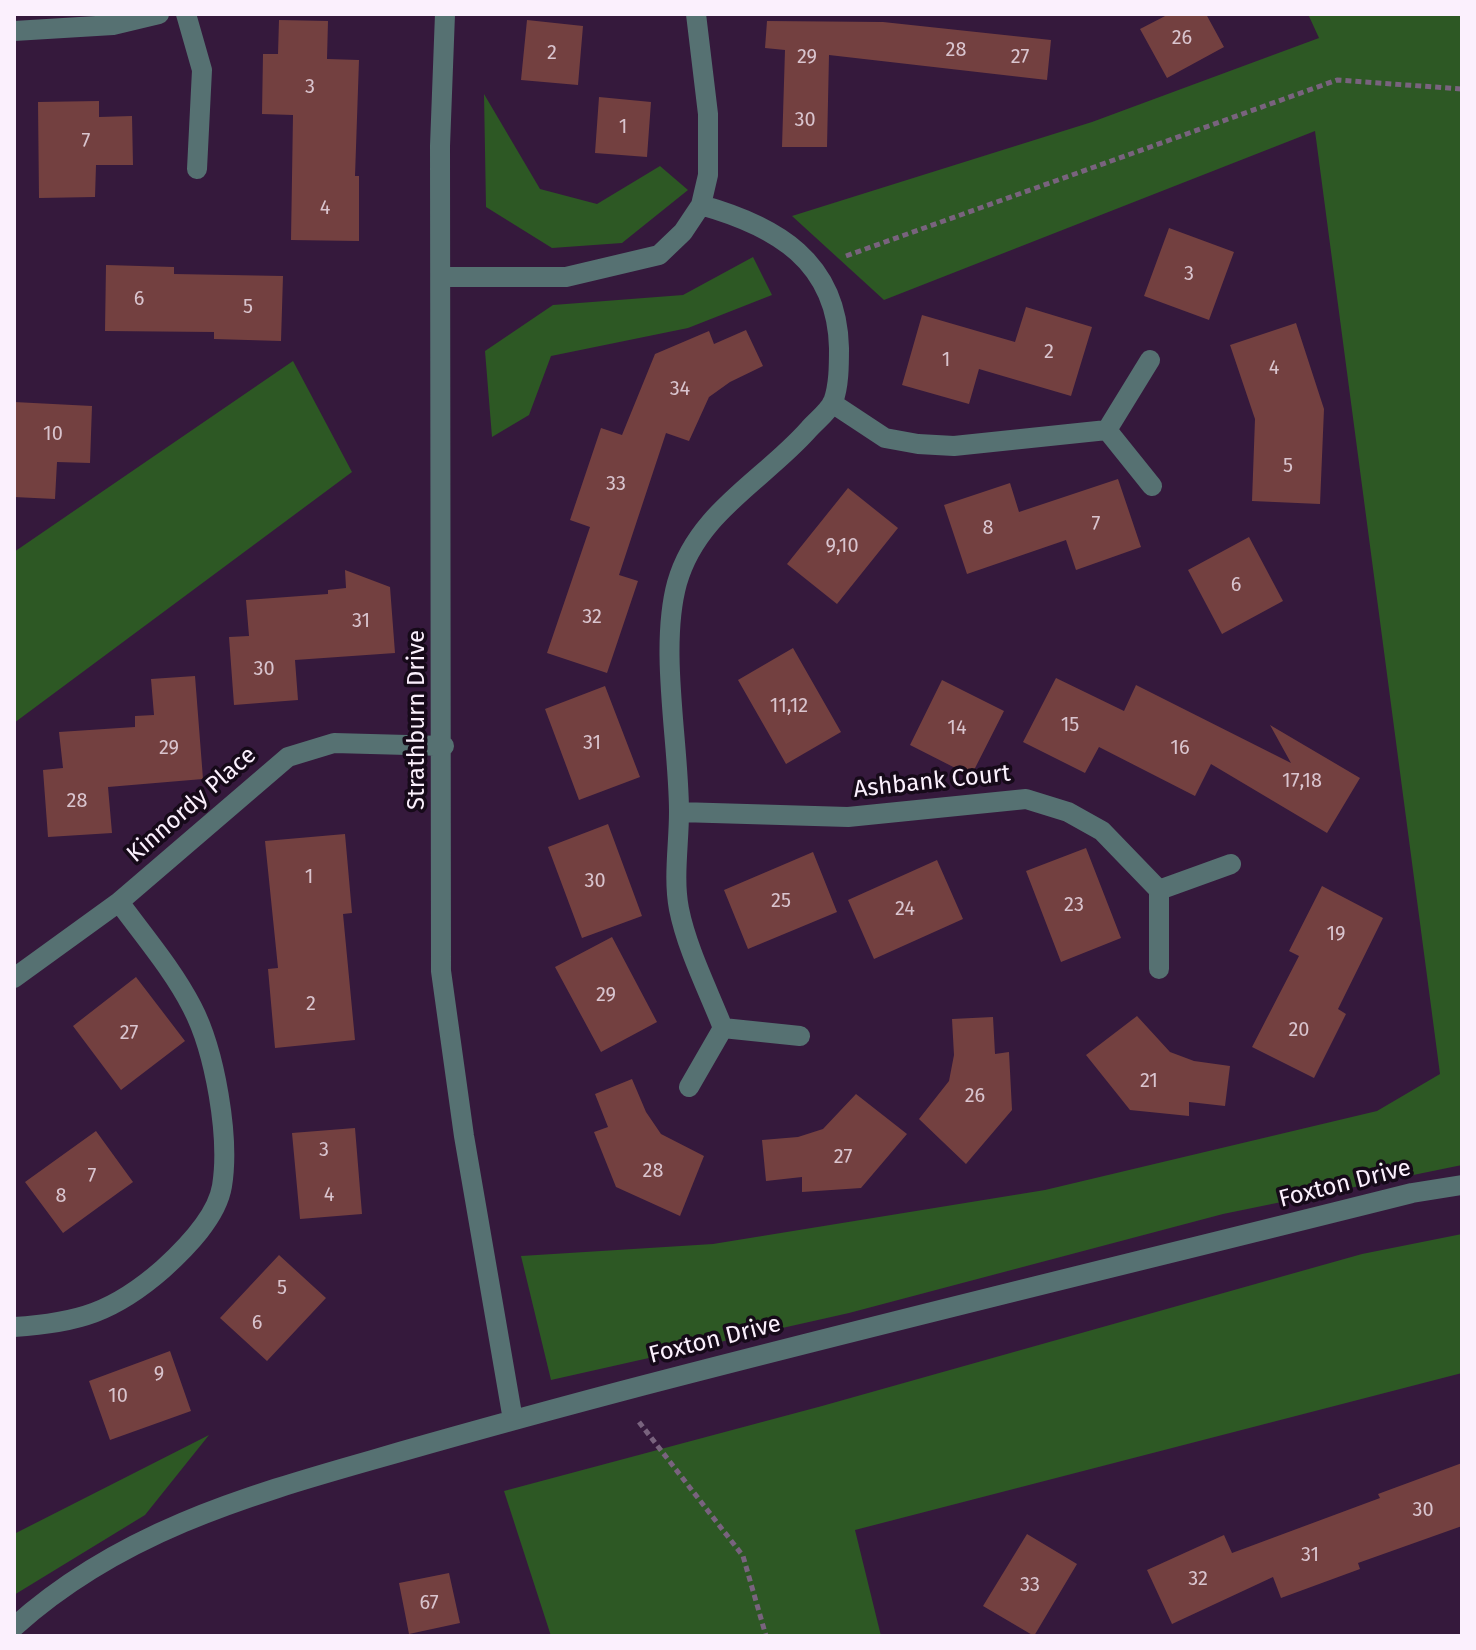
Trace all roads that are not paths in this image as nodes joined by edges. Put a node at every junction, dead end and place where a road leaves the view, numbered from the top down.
1 (159, 14) edge
2 (186, 14) edge
3 (445, 14) edge
4 (696, 14) edge
5 (14, 31) edge
6 (197, 169) dead end
7 (701, 205) junction
8 (442, 277) junction
9 (1150, 360) dead end
10 (832, 403) junction
11 (1107, 430) junction
12 (1152, 486) dead end
13 (444, 746) junction
14 (679, 812) junction
15 (1231, 864) dead end
16 (1159, 890) junction
17 (119, 902) junction
18 (1159, 969) dead end
19 (14, 978) edge
20 (723, 1028) junction
21 (800, 1036) dead end
22 (689, 1087) dead end
23 (1462, 1185) edge
24 (14, 1327) edge
25 (513, 1420) junction
26 (14, 1627) edge

1 - 5 street
2 - 6 street
3 - 8 street, Strathburn Drive
4 - 7 street
7 - 8 street
7 - 10 street
8 - 13 street, Strathburn Drive
9 - 11 street
10 - 11 street
10 - 14 street
11 - 12 street
13 - 17 street, Kinnordy Place
13 - 25 street, Strathburn Drive
14 - 16 street, Ashbank Court
14 - 20 street
15 - 16 street
16 - 18 street
17 - 19 street, Kinnordy Place
17 - 24 street
20 - 21 street
20 - 22 street
23 - 25 street, Foxton Drive
25 - 26 street, Foxton Drive

